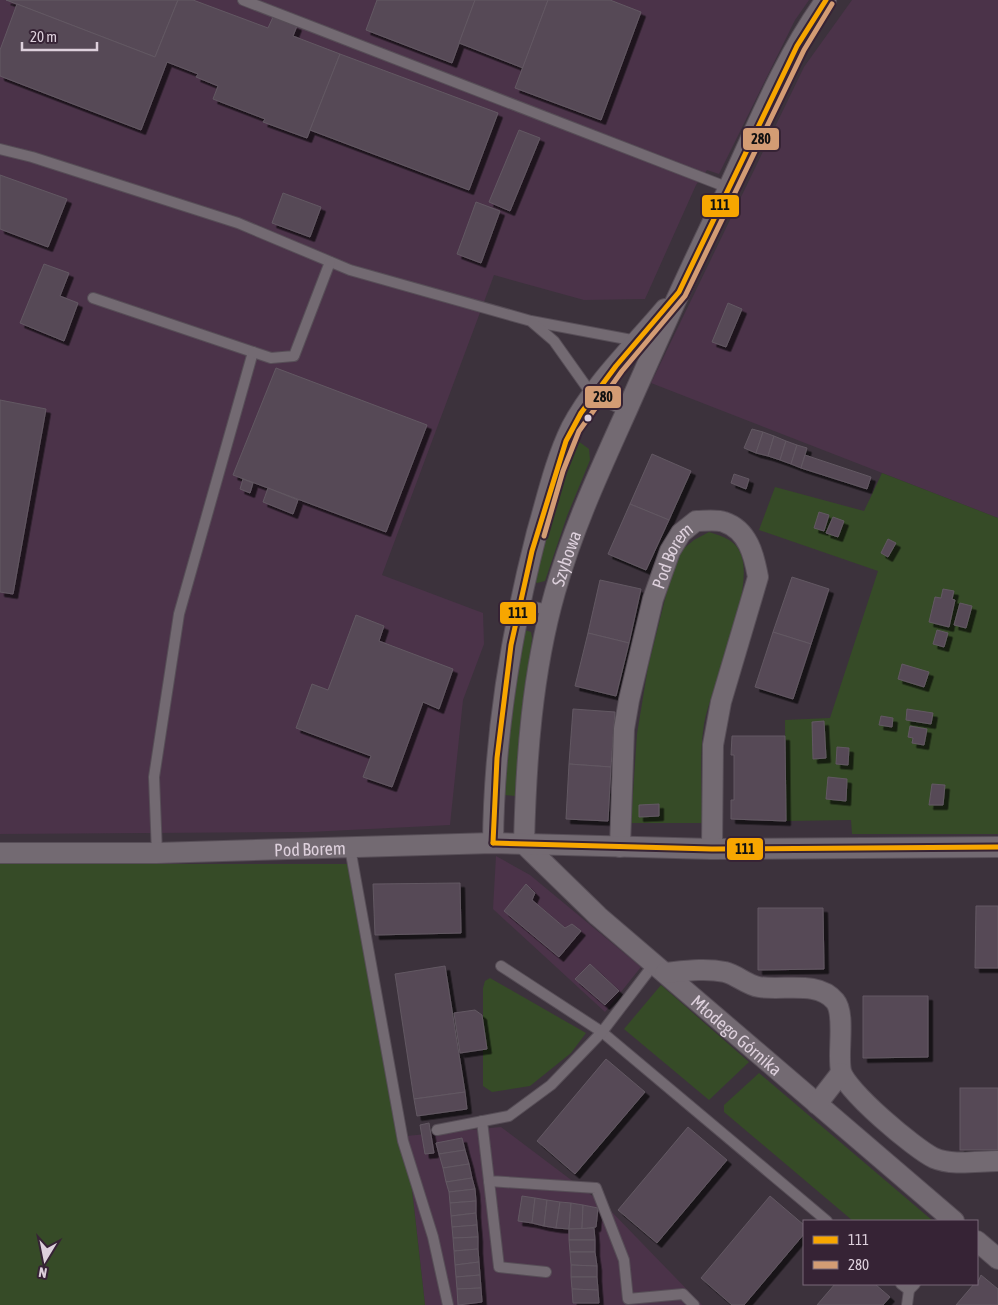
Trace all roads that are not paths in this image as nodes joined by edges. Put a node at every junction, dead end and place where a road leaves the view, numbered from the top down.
1 (243, 0) edge
2 (826, 0) edge
3 (0, 149) edge
4 (729, 188) junction
5 (330, 262) junction
6 (93, 298) dead end
7 (531, 322) junction
8 (647, 344) junction
9 (253, 352) junction
10 (593, 396) junction
11 (626, 411) junction
12 (521, 605) junction
13 (550, 610) junction
14 (492, 843) junction
15 (524, 844) junction
16 (998, 847) edge
17 (350, 848) junction
18 (620, 848) junction
19 (712, 849) junction
20 (0, 853) edge
21 (157, 853) junction
22 (501, 966) dead end
23 (659, 969) junction
24 (602, 1032) junction
25 (841, 1073) junction
26 (817, 1104) junction
27 (482, 1121) junction
28 (437, 1130) dead end
29 (998, 1161) edge
30 (489, 1181) junction
31 (826, 1220) edge
32 (953, 1220) edge
33 (978, 1242) edge
34 (998, 1259) edge
35 (546, 1272) dead end
36 (908, 1286) edge
37 (448, 1305) edge
38 (694, 1305) edge
39 (907, 1305) edge

1 - 4 lane
2 - 4 street, Szybowa
3 - 5 lane
4 - 8 street, Szybowa
5 - 7 lane
5 - 9 lane
6 - 9 lane
7 - 8 lane
7 - 10 lane
8 - 10 street, Szybowa
8 - 11 street, Szybowa
9 - 21 lane
10 - 11 lane
10 - 12 street, Szybowa
11 - 13 street, Szybowa
12 - 13 lane
12 - 14 street, Szybowa
13 - 15 street, Szybowa
14 - 15 street, Pod Borem
14 - 17 street, Pod Borem
15 - 18 street, Pod Borem
15 - 23 street, Młodego Górnika
16 - 19 street, Pod Borem
17 - 21 street, Pod Borem
17 - 37 lane
18 - 19 street, Pod Borem
18 - 19 street, Pod Borem
20 - 21 street, Pod Borem
22 - 24 lane
23 - 24 lane
23 - 25 street
23 - 26 street, Młodego Górnika
24 - 27 lane
24 - 31 lane
25 - 26 street
25 - 29 street
26 - 32 street, Młodego Górnika
27 - 28 lane
27 - 30 lane
30 - 35 lane
30 - 38 lane
33 - 34 street
36 - 39 lane

